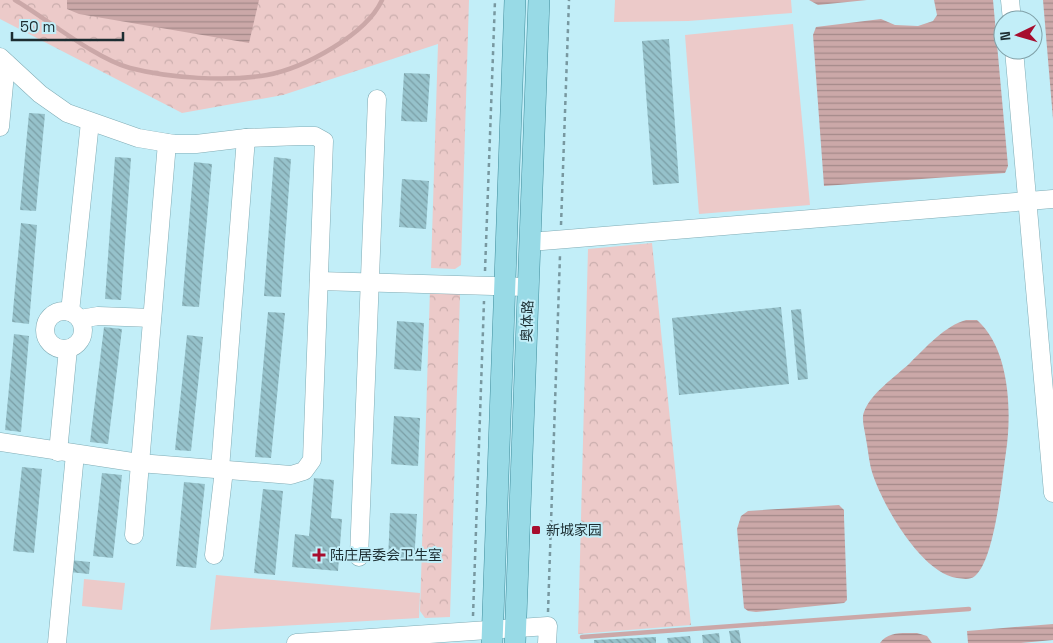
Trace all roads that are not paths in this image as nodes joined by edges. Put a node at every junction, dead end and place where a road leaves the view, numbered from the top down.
1 (515, 0) edge
2 (539, 0) edge
3 (3, 60) edge
4 (1015, 60) edge
5 (377, 98) dead end
6 (90, 122) junction
7 (0, 127) edge
8 (246, 138) junction
9 (167, 143) junction
10 (1053, 199) edge
11 (1026, 201) junction
12 (530, 242) junction
13 (319, 281) junction
14 (370, 283) junction
15 (495, 286) junction
16 (528, 287) junction
17 (75, 316) junction
18 (152, 318) junction
19 (68, 349) junction
20 (0, 442) edge
21 (66, 453) junction
22 (138, 463) junction
23 (222, 470) junction
24 (1053, 493) edge
25 (134, 535) dead end
26 (214, 555) dead end
27 (359, 557) dead end
28 (547, 634) edge
29 (486, 635) edge
30 (515, 636) edge
31 (57, 643) edge
32 (296, 643) edge

1 - 15 main road, 奥体路
2 - 12 main road, 奥体路
3 - 6 street
3 - 7 street
4 - 11 street
5 - 14 street
6 - 9 street
6 - 17 street
8 - 9 street
8 - 13 street
8 - 23 street
9 - 18 street
10 - 11 street
11 - 12 street
11 - 24 street
12 - 16 main road, 奥体路
13 - 14 street
13 - 23 street
14 - 15 street
14 - 27 street
15 - 16 street
15 - 29 main road, 奥体路
16 - 30 main road, 奥体路
17 - 18 street
17 - 19 street
17 - 19 street
18 - 22 street
19 - 21 street
20 - 21 street
21 - 22 street
21 - 31 street
22 - 23 street
22 - 25 street
23 - 26 street
28 - 30 street
29 - 30 street
29 - 32 street

